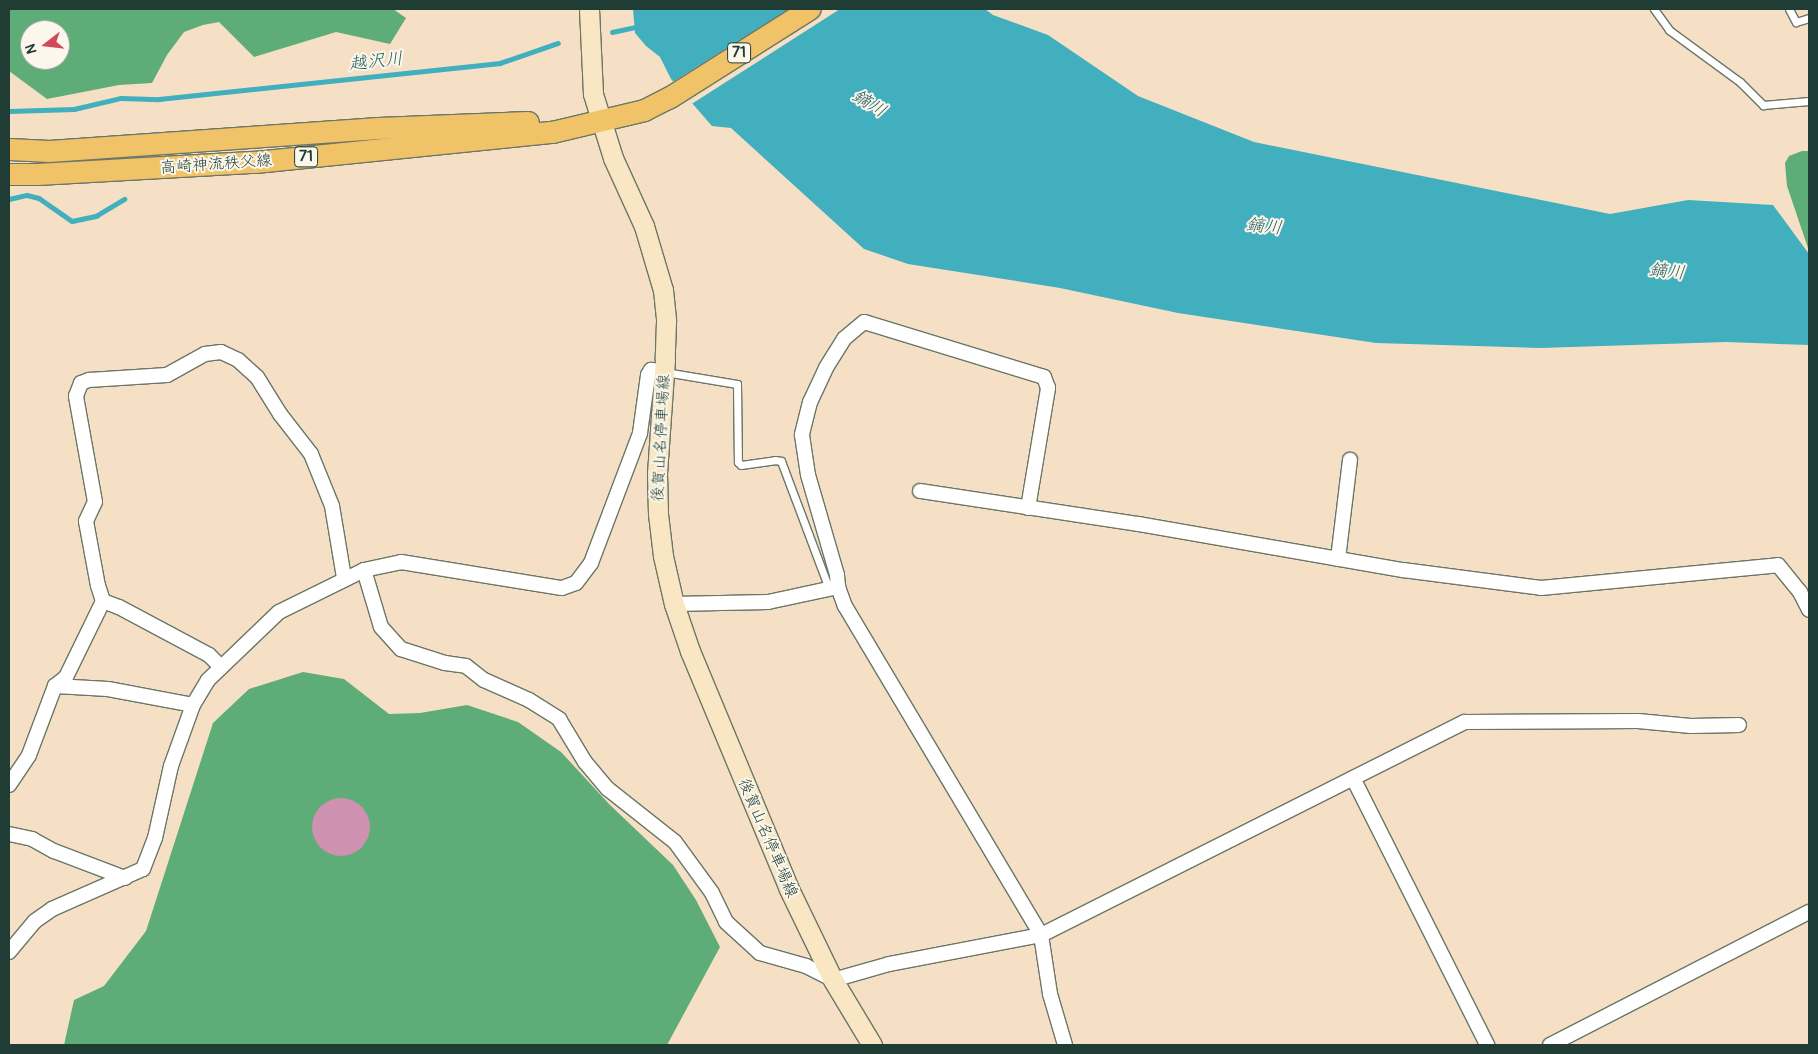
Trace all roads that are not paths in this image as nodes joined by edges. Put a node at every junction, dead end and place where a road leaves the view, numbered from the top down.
1 (589, 9) edge
2 (809, 9) edge
3 (1654, 9) edge
4 (1789, 9) edge
5 (1809, 18) edge
6 (1809, 101) edge
7 (601, 121) junction
8 (9, 149) edge
9 (9, 174) edge
10 (665, 372) junction
11 (1350, 460) dead end
12 (920, 491) dead end
13 (1028, 508) junction
14 (1338, 559) junction
15 (364, 570) junction
16 (344, 578) junction
17 (833, 588) junction
18 (103, 601) junction
19 (674, 604) junction
20 (1809, 610) edge
21 (221, 668) junction
22 (55, 686) junction
23 (193, 706) junction
24 (1739, 725) dead end
25 (1353, 778) junction
26 (9, 785) edge
27 (9, 834) edge
28 (125, 878) junction
29 (1809, 912) edge
30 (1041, 935) junction
31 (9, 952) edge
32 (833, 980) junction
33 (1576, 1039) edge
34 (872, 1045) edge
35 (1065, 1045) edge
36 (1487, 1045) edge
37 (1550, 1045) edge

1 - 7 main road, 後賀山名停車場線
2 - 7 main road, 高崎神流秩父線 / 71
3 - 6 lane
4 - 5 lane
7 - 8 main road, 高崎神流秩父線 / 71
7 - 9 main road, 高崎神流秩父線 / 71
7 - 10 main road, 後賀山名停車場線
10 - 15 street
10 - 17 lane
10 - 19 main road, 後賀山名停車場線
11 - 14 street
12 - 13 street
13 - 14 street
13 - 17 street
14 - 20 street
15 - 16 street
15 - 32 street
16 - 18 street
16 - 21 street
17 - 19 street
17 - 30 street
18 - 21 street
18 - 22 street
19 - 32 main road, 後賀山名停車場線
21 - 23 street
22 - 23 street
22 - 26 street
23 - 28 street
24 - 25 street
25 - 30 street
25 - 36 street
27 - 28 street
28 - 31 street
29 - 33 street
30 - 32 street
30 - 35 street
32 - 34 main road, 後賀山名停車場線
33 - 37 street

